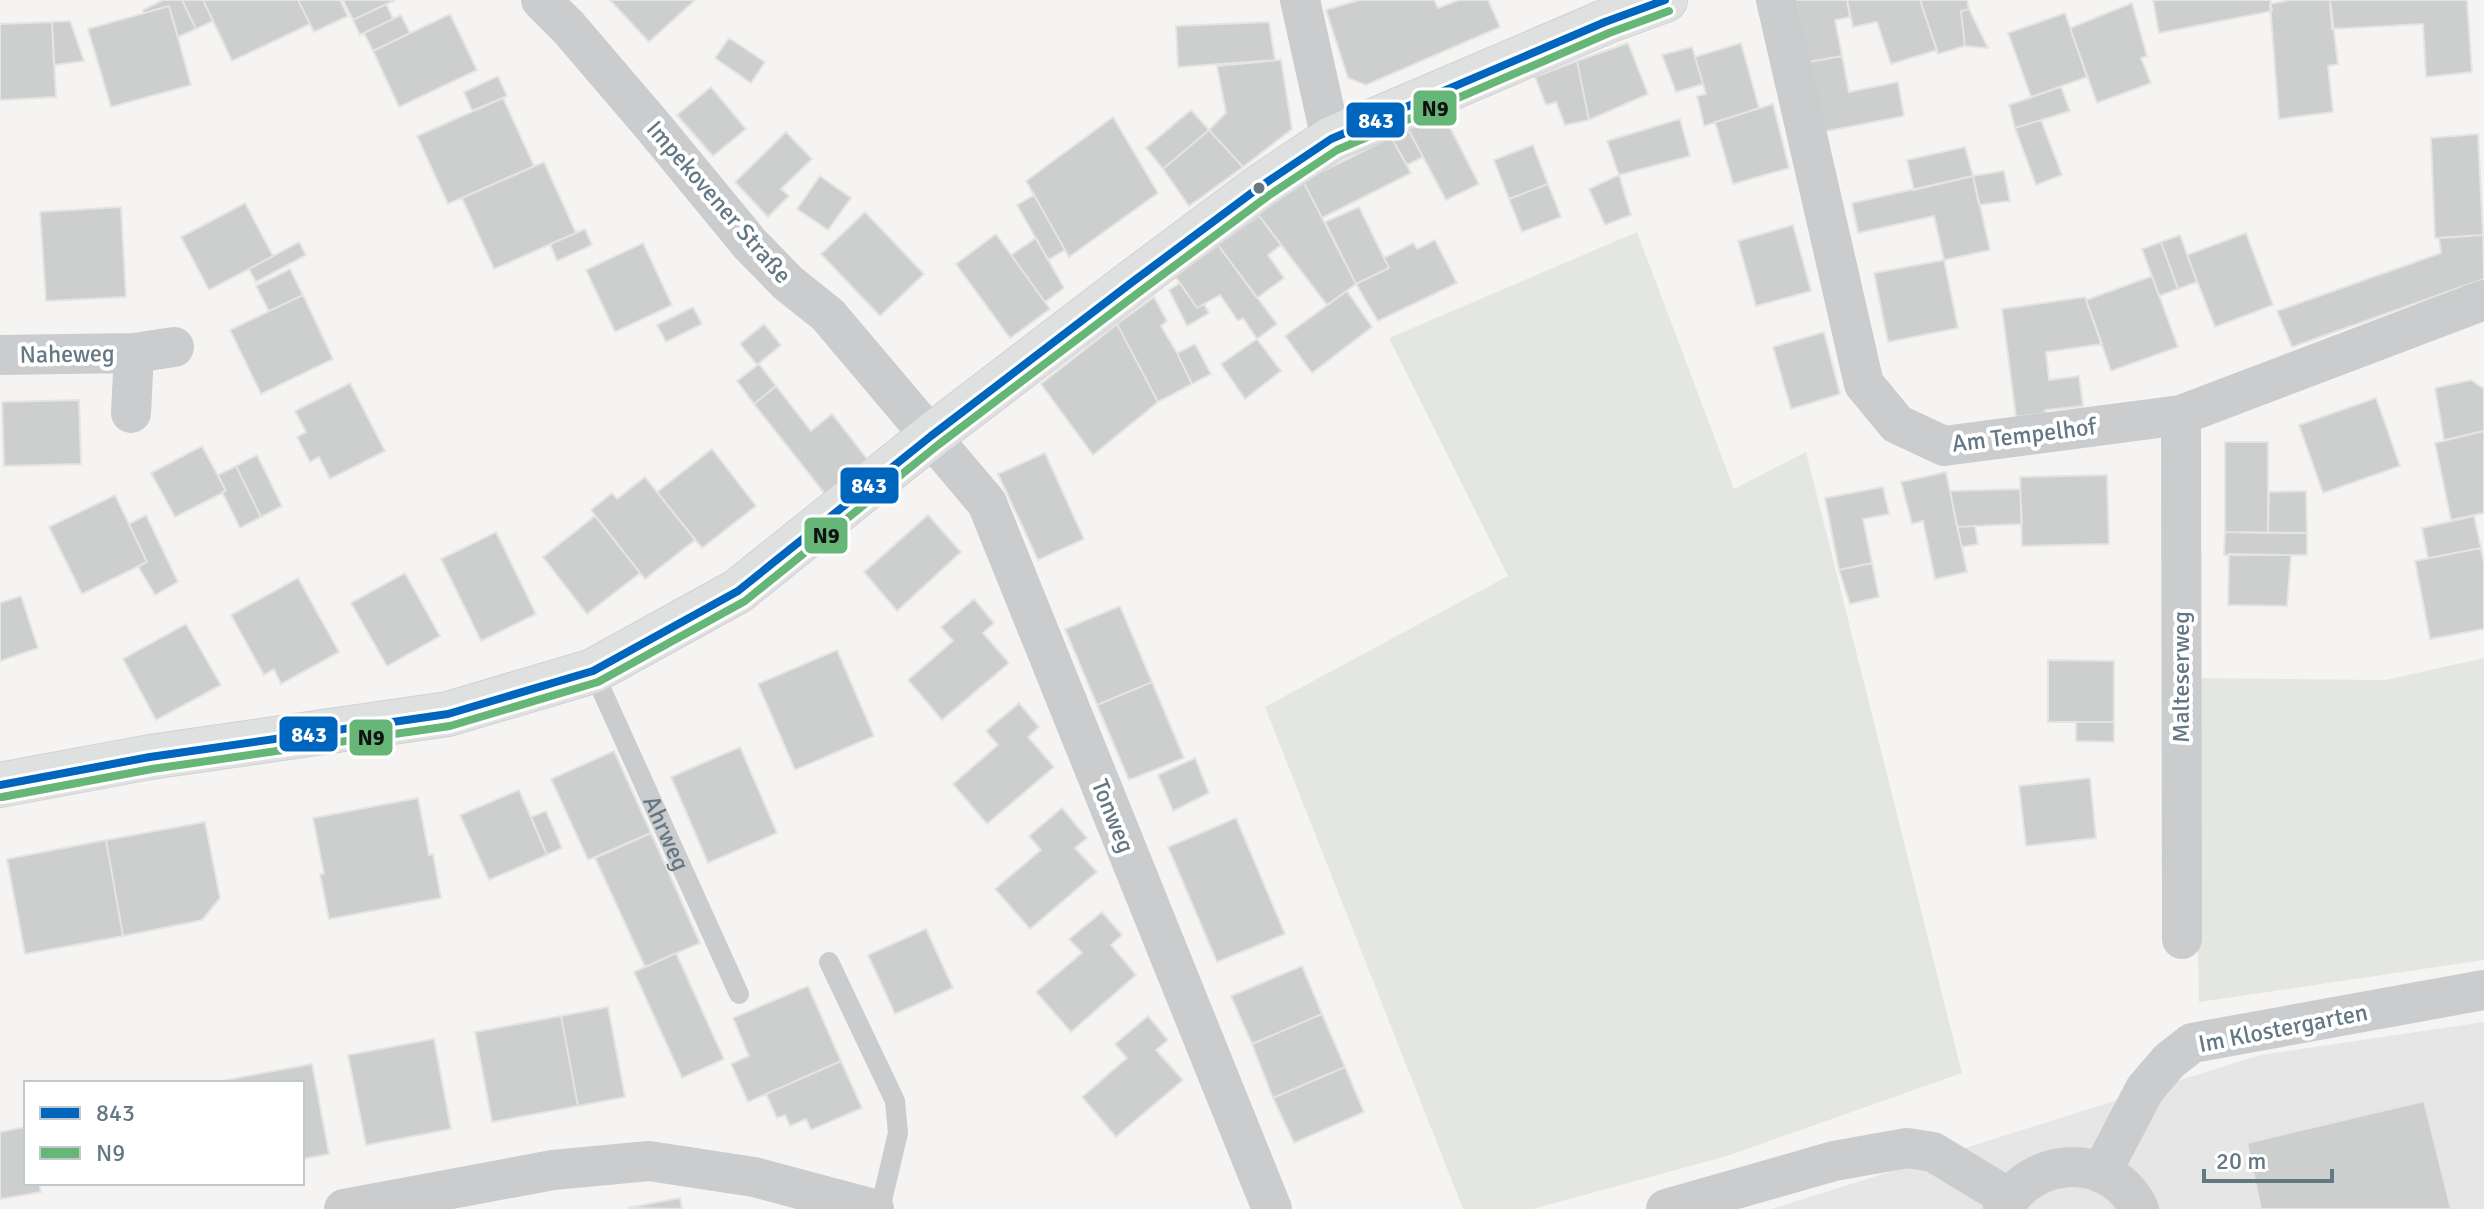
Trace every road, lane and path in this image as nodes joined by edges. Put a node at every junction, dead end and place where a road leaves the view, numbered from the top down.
1 (541, 0) edge
2 (1300, 0) edge
3 (1665, 0) edge
4 (1776, 0) edge
5 (1331, 139) junction
6 (2484, 300) edge
7 (174, 347) dead end
8 (134, 353) junction
9 (0, 355) edge
10 (131, 413) dead end
11 (2181, 415) junction
12 (931, 436) junction
13 (593, 671) junction
14 (0, 785) edge
15 (2182, 939) dead end
16 (829, 962) dead end
17 (2484, 990) edge
18 (739, 994) dead end
19 (2101, 1173) junction
20 (2006, 1203) edge
21 (344, 1209) edge
22 (877, 1209) edge
23 (1272, 1209) edge
24 (1666, 1209) edge
25 (2139, 1209) edge

1 - 12 street, Impekovener Straße
2 - 5 street
3 - 5 street
4 - 11 street, Am Tempelhof
5 - 12 street
6 - 11 street, Am Tempelhof
7 - 8 street, Naheweg
8 - 9 street, Naheweg
8 - 10 street, Naheweg
11 - 15 street, Malteserweg
12 - 13 street
12 - 23 street, Tonweg
13 - 14 street
13 - 18 lane, Ahrweg
16 - 22 lane
17 - 19 street, Im Klostergarten
19 - 20 street
19 - 25 street
20 - 24 street
21 - 22 street

